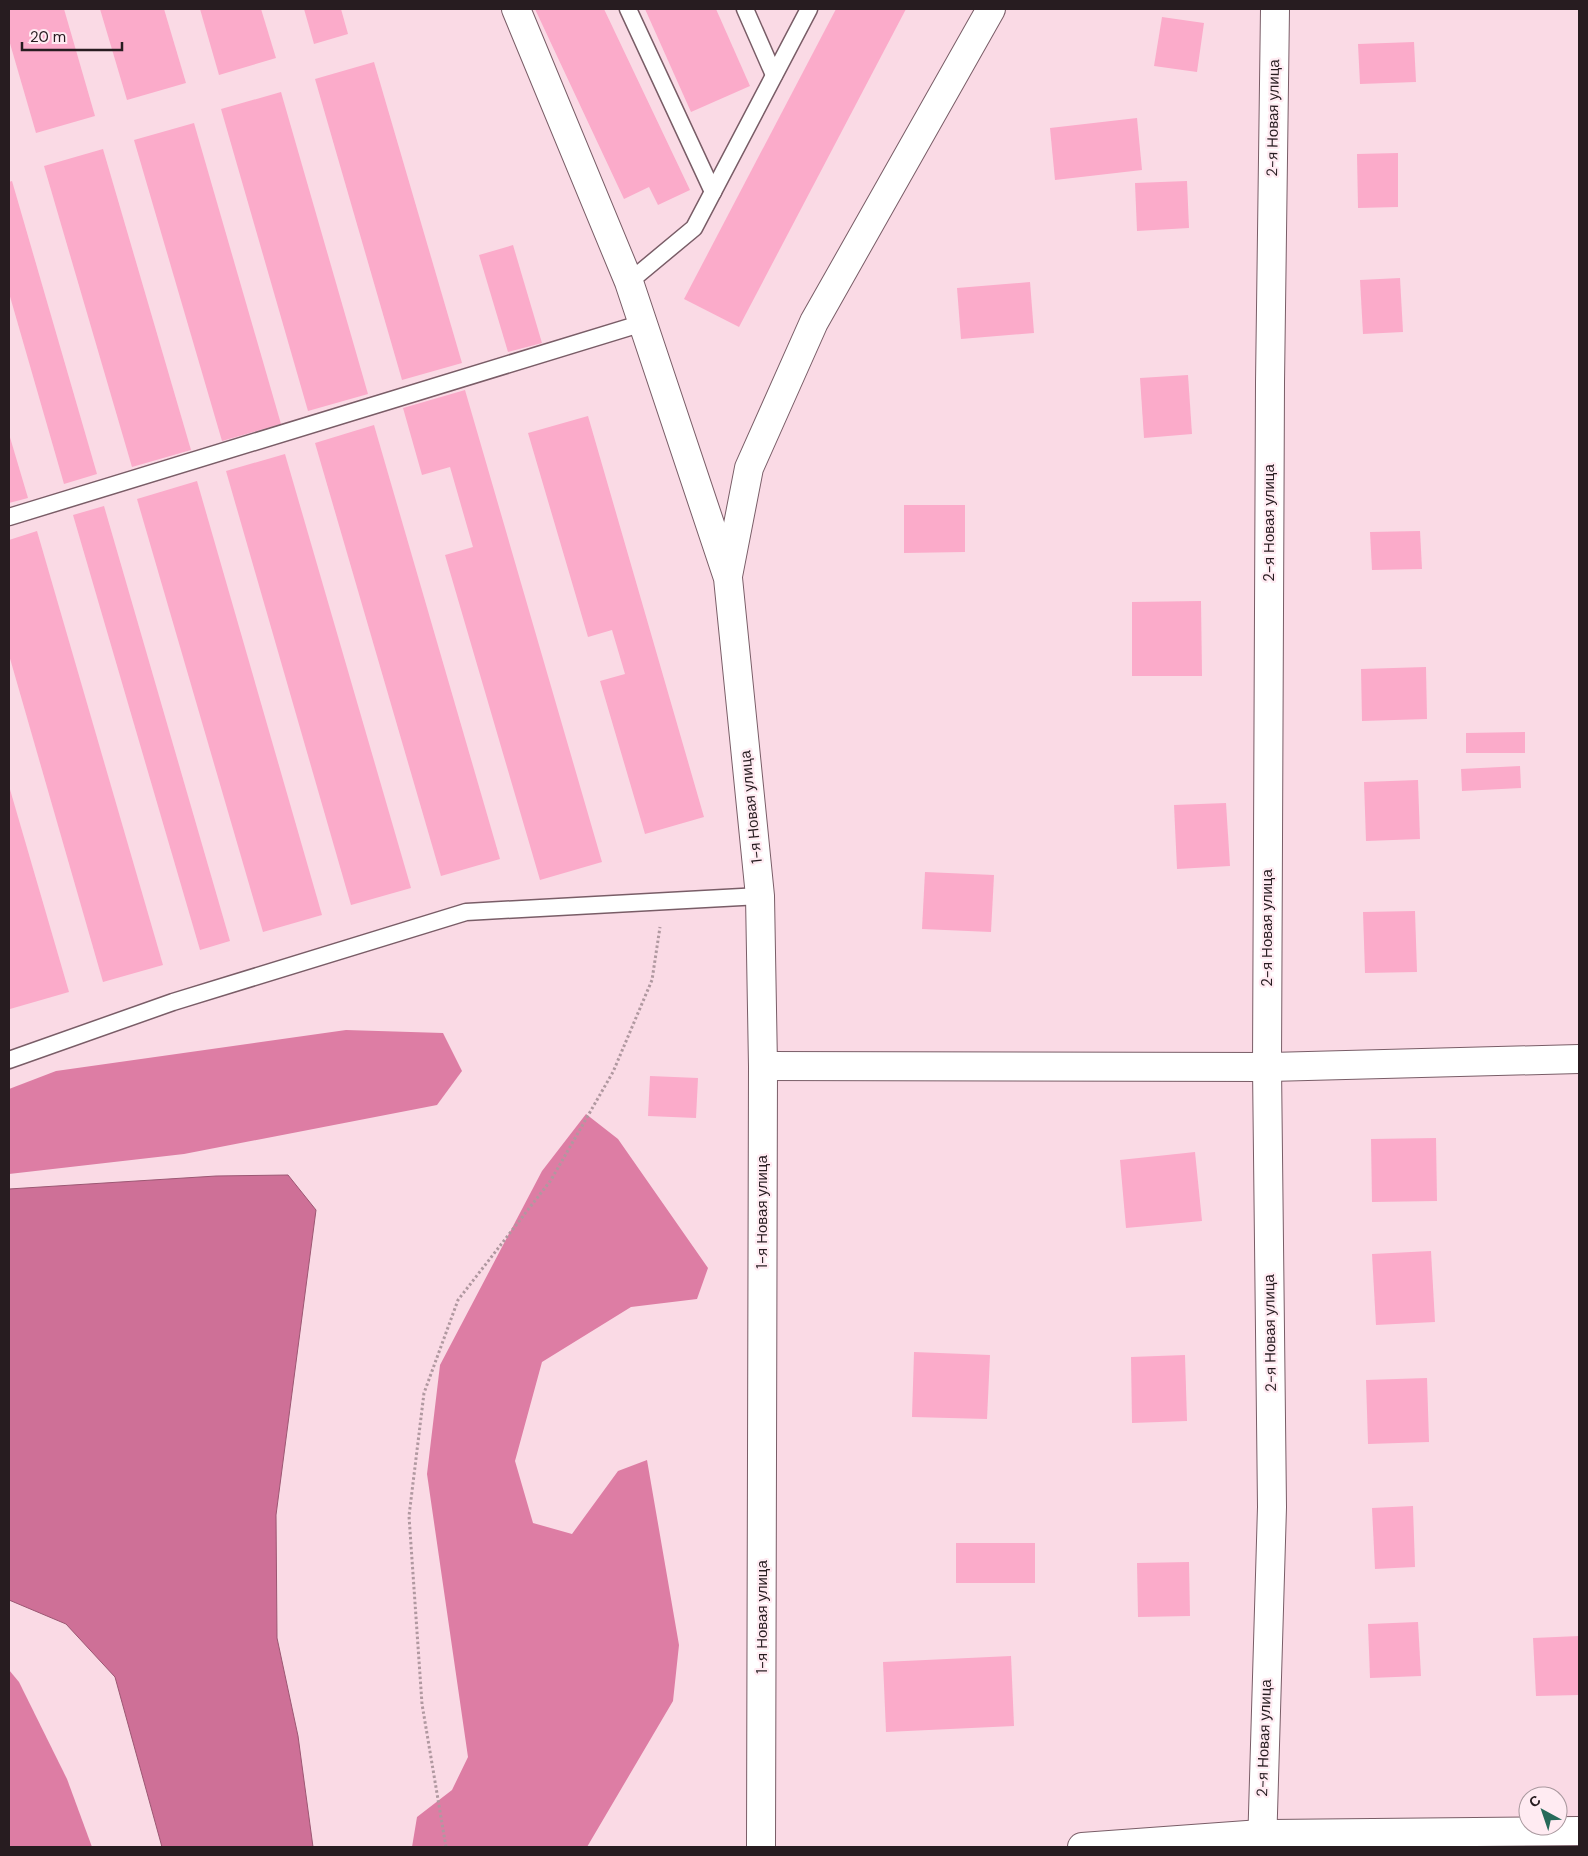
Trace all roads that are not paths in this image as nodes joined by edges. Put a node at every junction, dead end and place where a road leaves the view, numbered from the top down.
1 (516, 9) edge
2 (628, 9) edge
3 (745, 9) edge
4 (809, 9) edge
5 (992, 9) edge
6 (1275, 9) edge
7 (774, 75) junction
8 (713, 192) junction
9 (629, 282) junction
10 (643, 323) junction
11 (9, 517) edge
12 (728, 578) junction
13 (760, 896) junction
14 (1579, 1059) edge
15 (9, 1060) edge
16 (762, 1066) junction
17 (1266, 1067) junction
18 (1579, 1831) edge
19 (1261, 1841) edge
20 (761, 1847) edge
21 (1082, 1847) edge

1 - 9 street
2 - 8 lane
3 - 7 lane
4 - 7 lane
5 - 12 street
6 - 17 street, 2-я Новая улица
7 - 8 lane
8 - 9 lane
9 - 10 street
10 - 11 lane
10 - 12 street
12 - 13 street, 1-я Новая улица
13 - 15 lane
13 - 16 street, 1-я Новая улица
14 - 17 street
16 - 17 street
16 - 20 street, 1-я Новая улица
17 - 19 street, 2-я Новая улица
18 - 19 street
19 - 21 street

